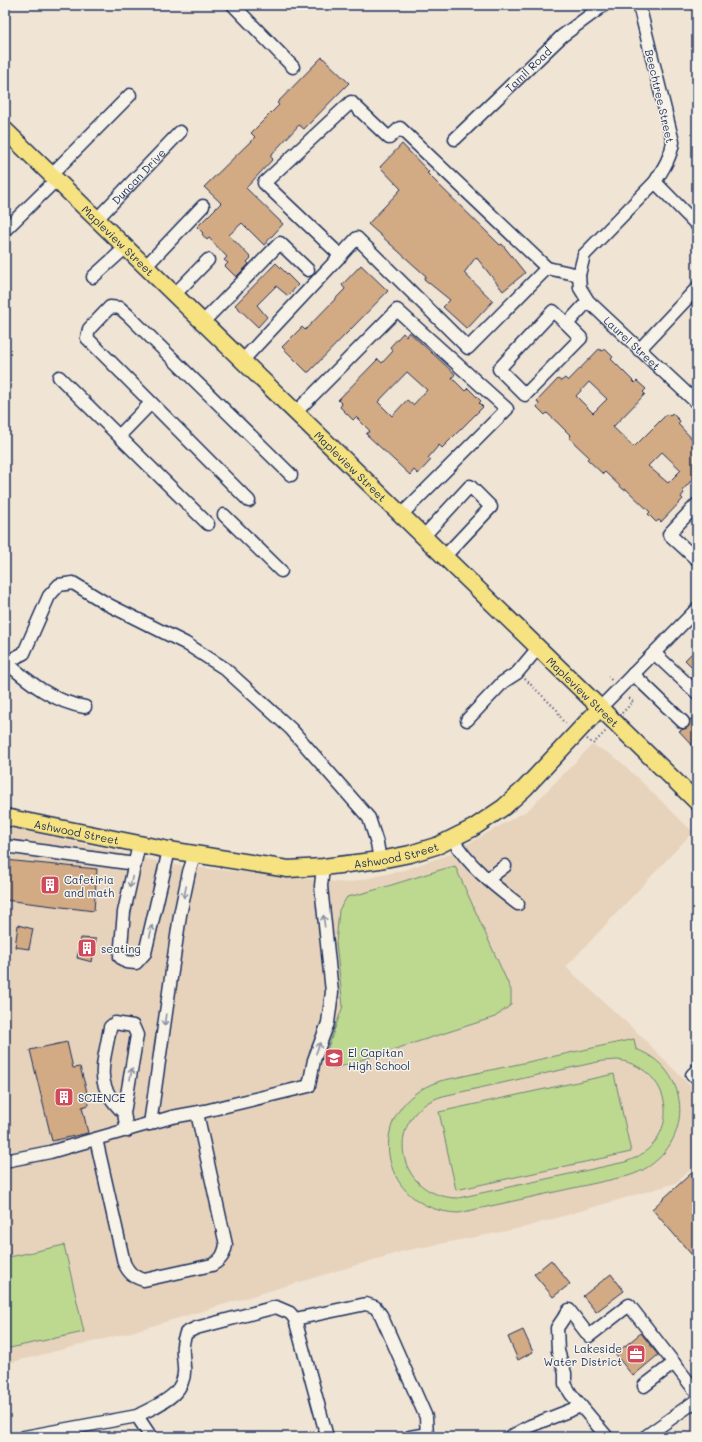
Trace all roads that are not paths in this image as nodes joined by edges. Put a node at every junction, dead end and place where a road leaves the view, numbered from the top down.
1 (604, 5) edge
2 (639, 5) edge
3 (238, 7) edge
4 (293, 67) dead end
5 (130, 95) dead end
6 (5, 130) edge
7 (180, 132) dead end
8 (455, 139) dead end
9 (54, 178) junction
10 (655, 182) junction
11 (203, 206) dead end
12 (96, 220) junction
13 (697, 224) edge
14 (5, 230) edge
15 (125, 248) junction
16 (341, 256) junction
17 (208, 260) dead end
18 (145, 267) junction
19 (547, 268) junction
20 (308, 270) dead end
21 (579, 275) junction
22 (93, 277) dead end
23 (697, 288) edge
24 (174, 295) junction
25 (588, 300) junction
26 (202, 323) junction
27 (567, 324) junction
28 (640, 350) junction
29 (242, 361) junction
30 (59, 377) dead end
31 (151, 403) junction
32 (697, 403) edge
33 (295, 413) junction
34 (119, 436) junction
35 (291, 475) dead end
36 (249, 501) dead end
37 (697, 504) edge
38 (224, 515) dead end
39 (401, 515) junction
40 (208, 524) dead end
41 (423, 537) junction
42 (697, 556) edge
43 (444, 557) junction
44 (281, 571) dead end
45 (697, 608) edge
46 (538, 648) junction
47 (654, 653) junction
48 (6, 663) edge
49 (633, 674) junction
50 (697, 693) edge
51 (85, 707) dead end
52 (600, 708) junction
53 (467, 720) dead end
54 (682, 722) dead end
55 (697, 802) edge
56 (5, 817) edge
57 (452, 838) junction
58 (139, 844) junction
59 (5, 846) edge
60 (168, 850) junction
61 (195, 854) junction
62 (380, 860) junction
63 (135, 864) junction
64 (505, 866) dead end
65 (323, 867) junction
66 (488, 879) junction
67 (518, 904) dead end
68 (124, 1112) junction
69 (197, 1113) junction
70 (150, 1124) junction
71 (127, 1131) junction
72 (96, 1140) junction
73 (5, 1161) edge
74 (295, 1319) junction
75 (674, 1363) junction
76 (644, 1386) dead end
77 (697, 1393) edge
78 (697, 1400) edge
79 (581, 1406) junction
80 (137, 1416) junction
81 (46, 1435) edge
82 (427, 1435) edge
83 (24, 1437) edge
84 (151, 1437) edge
85 (327, 1437) edge
86 (410, 1437) edge
87 (510, 1437) edge
88 (608, 1437) edge
89 (645, 1437) edge

1 - 8 street, Tamil Road
2 - 10 street, Beechtree Street
3 - 4 street
5 - 9 street
6 - 9 main road, Mapleview Street
7 - 12 street, Duncan Drive
9 - 12 main road, Mapleview Street
9 - 14 street
10 - 13 street
10 - 21 street, Beechtree Street
11 - 18 street
12 - 15 main road, Mapleview Street
15 - 18 main road, Mapleview Street
15 - 22 street
16 - 19 street
16 - 19 street
16 - 29 street
17 - 24 street
18 - 24 main road, Mapleview Street
19 - 21 street
20 - 26 street
21 - 25 street, Laurel Street
23 - 28 street
24 - 26 main road, Mapleview Street
25 - 27 street
25 - 28 street, Laurel Street
26 - 29 main road, Mapleview Street
27 - 27 street
28 - 32 street, Laurel Street
29 - 33 main road, Mapleview Street
30 - 34 street
31 - 34 street
31 - 35 street
31 - 36 street
33 - 39 main road, Mapleview Street
33 - 39 street
34 - 40 street
37 - 42 street
38 - 44 street
39 - 41 main road, Mapleview Street
41 - 43 main road, Mapleview Street
41 - 43 street
43 - 46 main road, Mapleview Street
45 - 47 street, Ashwood Street
46 - 52 main road, Mapleview Street
46 - 53 street
47 - 49 street, Ashwood Street
47 - 50 street
48 - 51 street
48 - 62 street
49 - 52 street, Ashwood Street
49 - 54 street
52 - 55 main road, Mapleview Street
52 - 57 main road, Ashwood Street
56 - 58 main road, Ashwood Street
57 - 62 main road, Ashwood Street
57 - 66 street
58 - 60 main road, Ashwood Street
58 - 63 street
59 - 63 street
60 - 61 main road, Ashwood Street
63 -> 60 street
61 - 65 main road, Ashwood Street
61 -> 70 street
62 - 65 main road, Ashwood Street
64 - 66 street
69 -> 65 street
66 - 67 street
68 -> 68 street
68 - 71 street
69 - 70 street
69 - 72 street
70 - 71 street
71 - 72 street
72 - 73 street
74 - 80 street
74 - 82 street
74 - 85 street
75 - 76 street
75 - 77 street
75 - 79 street
78 - 89 street
79 - 87 street
79 - 88 street
80 - 81 street
80 - 84 street
81 - 83 street
82 - 86 street

